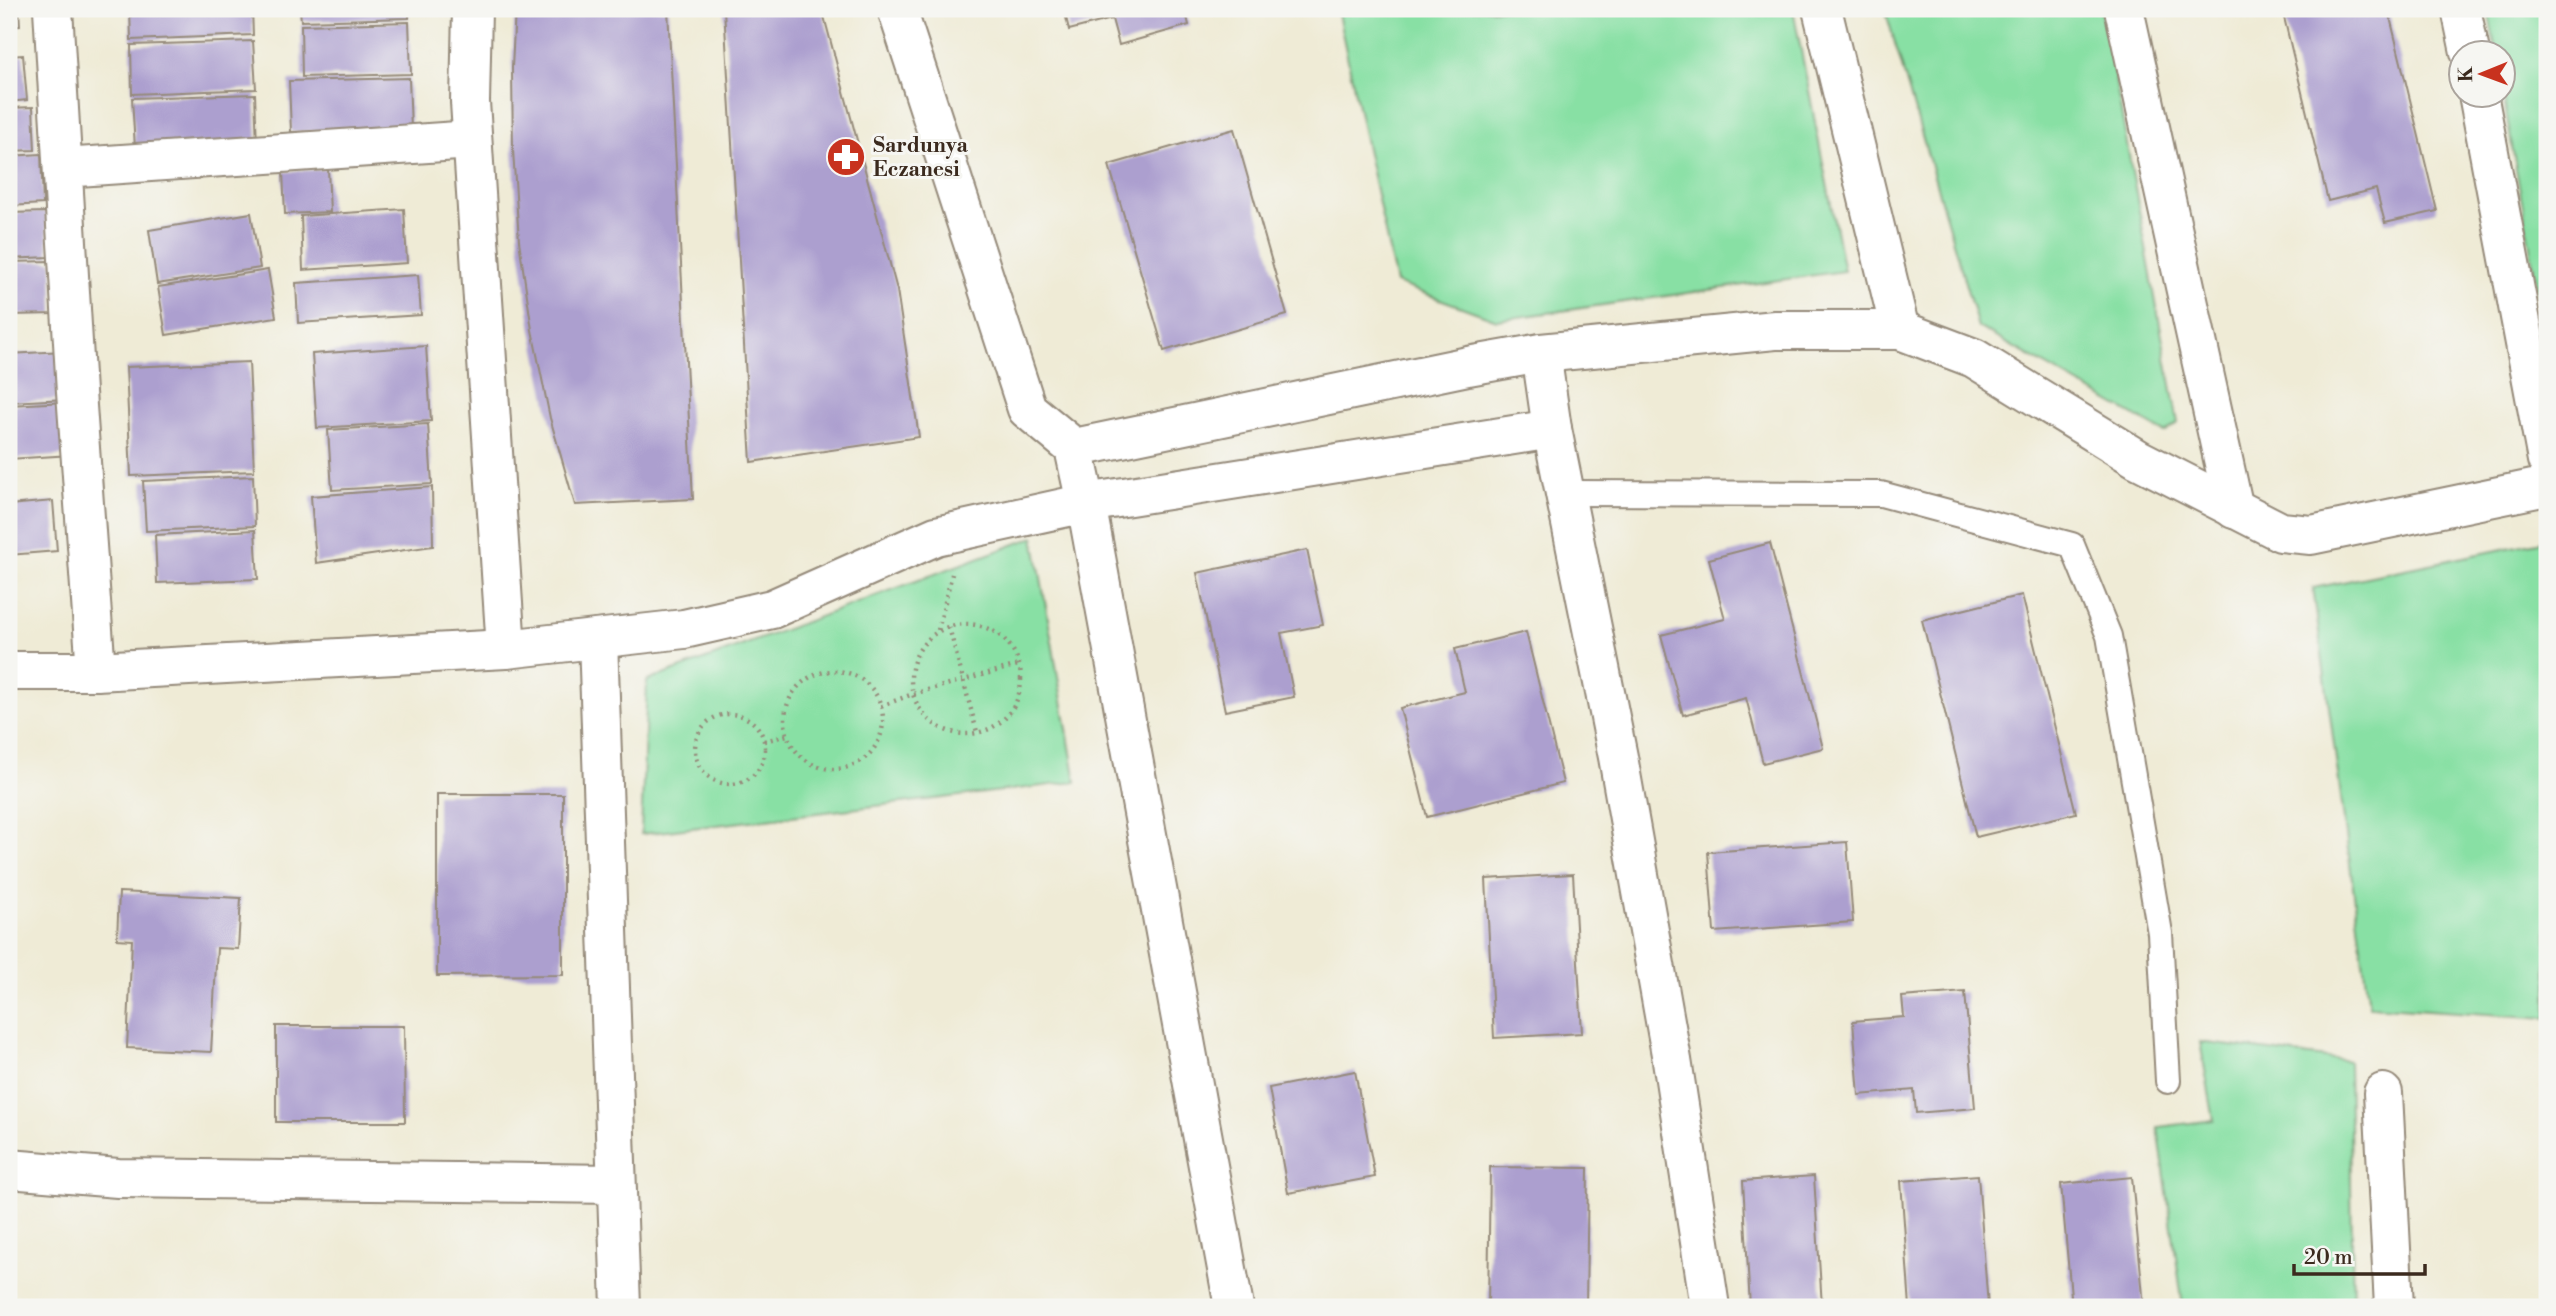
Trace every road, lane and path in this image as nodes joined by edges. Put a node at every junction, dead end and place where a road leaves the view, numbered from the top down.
1 (53, 9) edge
2 (472, 9) edge
3 (897, 9) edge
4 (1822, 9) edge
5 (2124, 9) edge
6 (2461, 9) edge
7 (2467, 38) edge
8 (2481, 108) edge
9 (472, 140) junction
10 (63, 167) junction
11 (1900, 330) junction
12 (1541, 353) junction
13 (1552, 429) junction
14 (1074, 448) junction
15 (2547, 460) edge
16 (2547, 486) edge
17 (1565, 493) junction
18 (1087, 503) junction
19 (2234, 509) junction
20 (963, 530) junction
21 (949, 627) junction
22 (938, 631) junction
23 (598, 639) junction
24 (506, 649) junction
25 (1018, 665) junction
26 (9, 671) edge
27 (96, 671) junction
28 (963, 680) junction
29 (913, 694) junction
30 (881, 706) junction
31 (977, 732) junction
32 (788, 734) junction
33 (764, 741) junction
34 (2168, 1081) dead end
35 (2383, 1093) dead end
36 (9, 1169) edge
37 (616, 1184) junction
38 (621, 1307) edge
39 (1234, 1307) edge
40 (1710, 1307) edge
41 (2394, 1307) edge

1 - 10 street
2 - 9 street
3 - 14 street
4 - 11 street
5 - 19 street
6 - 7 street
8 - 15 street
9 - 10 street
9 - 24 street
10 - 27 street
11 - 12 street
11 - 19 street
12 - 13 street
12 - 14 street
13 - 17 street
13 - 18 street
14 - 18 street
16 - 19 street
17 - 34 lane
17 - 40 street
18 - 20 street
18 - 39 street
20 - 22 path
20 - 23 street
21 - 22 path
21 - 25 path
21 - 28 path
22 - 29 path
23 - 24 street
23 - 37 street
24 - 27 street
25 - 28 path
25 - 31 path
26 - 27 street
28 - 29 path
28 - 31 path
29 - 30 path
29 - 31 path
30 - 32 path
30 - 32 path
32 - 33 path
33 - 33 path
35 - 41 street
36 - 37 street
37 - 38 street

